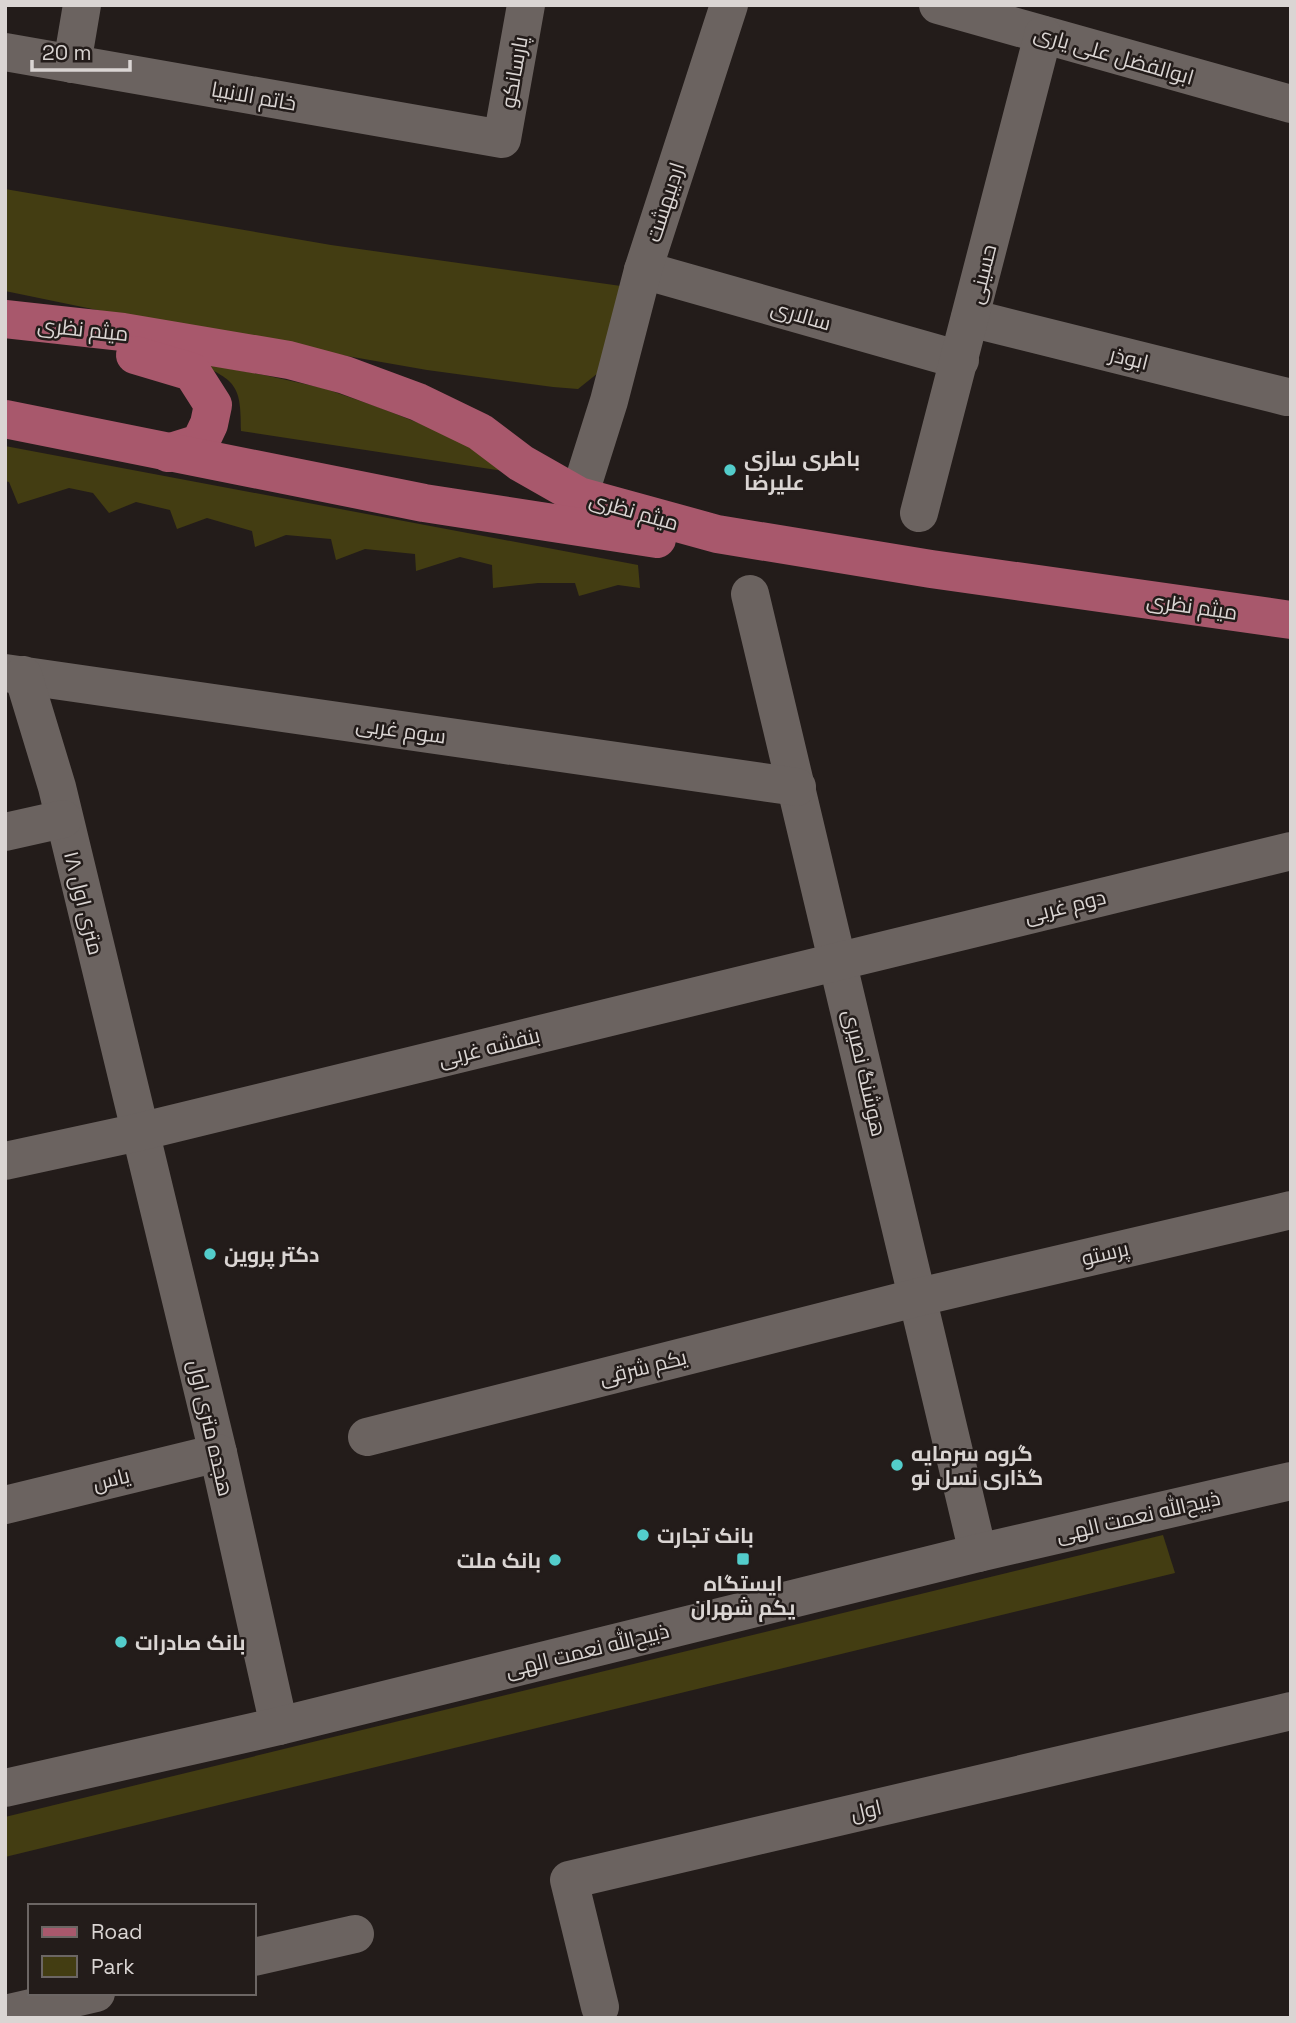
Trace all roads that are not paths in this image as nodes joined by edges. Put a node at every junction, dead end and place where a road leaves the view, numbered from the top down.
1 (82, 5) edge
2 (526, 5) edge
3 (729, 5) edge
4 (938, 5) edge
5 (1044, 35) junction
6 (5, 52) edge
7 (72, 64) junction
8 (1291, 104) edge
9 (502, 139) joint
10 (643, 270) junction
11 (971, 318) junction
12 (19, 322) edge
13 (960, 360) junction
14 (1287, 397) dead end
15 (5, 419) edge
16 (168, 453) junction
17 (579, 496) junction
18 (919, 513) dead end
19 (750, 594) dead end
20 (1291, 620) edge
21 (1291, 636) edge
22 (14, 674) edge
23 (797, 787) junction
24 (63, 818) junction
25 (5, 832) edge
26 (1291, 851) edge
27 (838, 961) junction
28 (139, 1132) junction
29 (5, 1161) edge
30 (1291, 1210) edge
31 (919, 1297) junction
32 (367, 1437) dead end
33 (218, 1453) junction
34 (1291, 1481) edge
35 (5, 1505) edge
36 (978, 1553) junction
37 (1291, 1711) edge
38 (279, 1726) junction
39 (5, 1788) edge
40 (355, 1934) dead end
41 (256, 1957) edge
42 (87, 1995) edge
43 (600, 2007) dead end
44 (5, 2014) edge

1 - 7 street
2 - 9 street, پارسانکو
3 - 10 street, اردیبهشت
4 - 5 street, ابوالفضل علی یاری
5 - 8 street, ابوالفضل علی یاری
5 - 11 street, حسینی
6 - 7 street, خاتم الانبیا
7 - 9 street, خاتم الانبیا
10 - 13 street, سالاری
10 - 17 street, اردیبهشت
11 - 13 street, حسینی
11 - 14 street, ابوذر
12 - 16 main road
12 - 17 main road, میثم نظری
13 - 18 street, حسینی
15 - 16 main road
16 - 21 main road
17 - 20 main road, میثم نظری
19 - 23 street, هوشنگ نصیری
22 - 23 street, سوم غربی
22 - 24 street, ۱۸ متری اول
23 - 27 street, هوشنگ نصیری
24 - 25 street
24 - 28 street, ۱۸ متری اول
26 - 27 street, دوم غربی
27 - 28 street, بنفشه غربی
27 - 31 street, هوشنگ نصیری
28 - 29 street, بنفشه غربی
28 - 33 street, هجده متری اول
30 - 31 street, پرستو
31 - 32 street, یکم شرقی
31 - 36 street, هوشنگ نصیری
33 - 35 street, یاس
33 - 38 street, هجده متری اول
34 - 36 street, ذبیح‌الله نعمت الهی
36 - 38 street, ذبیح‌الله نعمت الهی
37 - 43 street, اول
38 - 39 street, ذبیح‌الله نعمت الهی
40 - 41 street
42 - 44 street

